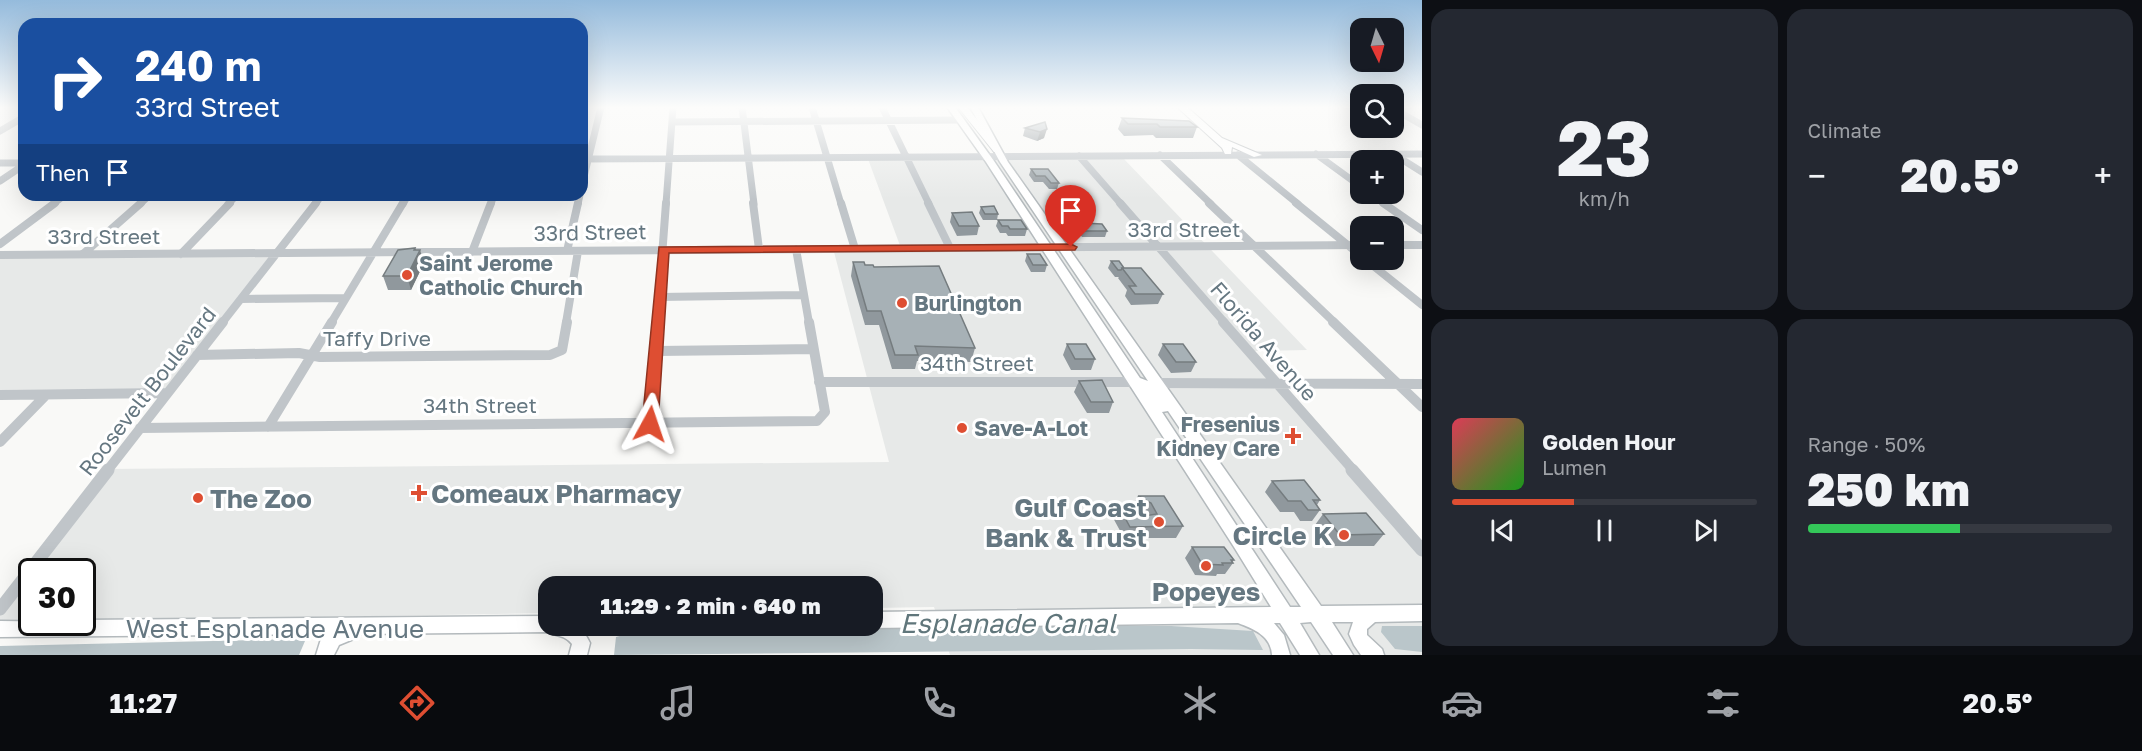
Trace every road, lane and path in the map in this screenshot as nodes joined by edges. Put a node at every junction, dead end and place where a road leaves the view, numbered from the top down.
1 (671, 138) edge
2 (747, 138) edge
3 (821, 138) edge
4 (896, 138) edge
5 (974, 138) edge
6 (987, 138) edge
7 (991, 138) edge
8 (1218, 138) edge
9 (1218, 138) edge
10 (1404, 152) edge
11 (1422, 152) edge
12 (999, 153) junction
13 (1237, 153) junction
14 (1314, 153) junction
15 (1350, 153) edge
16 (1094, 154) junction
17 (1159, 154) junction
18 (1257, 155) joint
19 (987, 156) junction
20 (1079, 156) junction
21 (749, 158) junction
22 (827, 158) junction
23 (906, 158) junction
24 (588, 159) edge
25 (669, 159) junction
26 (1404, 160) edge
27 (0, 163) edge
28 (18, 164) edge
29 (18, 168) edge
30 (1422, 172) edge
31 (1350, 179) edge
32 (0, 181) edge
33 (57, 201) edge
34 (143, 201) edge
35 (231, 201) edge
36 (317, 201) edge
37 (404, 201) edge
38 (492, 201) edge
39 (579, 201) edge
40 (1385, 204) edge
41 (1422, 230) edge
42 (0, 244) edge
43 (1349, 245) joint
44 (1404, 245) edge
45 (1422, 245) edge
46 (1254, 246) junction
47 (1045, 247) junction
48 (1063, 247) junction
49 (1158, 247) junction
50 (950, 248) junction
51 (759, 249) junction
52 (796, 249) junction
53 (855, 249) junction
54 (663, 250) junction
55 (567, 251) junction
56 (578, 251) junction
57 (373, 252) junction
58 (472, 252) junction
59 (277, 253) junction
60 (83, 254) junction
61 (181, 254) junction
62 (0, 255) edge
63 (1378, 270) edge
64 (804, 295) junction
65 (659, 297) junction
66 (345, 298) junction
67 (241, 299) junction
68 (1422, 305) edge
69 (1101, 333) junction
70 (813, 349) junction
71 (657, 351) junction
72 (197, 355) junction
73 (310, 356) junction
74 (819, 382) junction
75 (1134, 382) junction
76 (1156, 383) junction
77 (1277, 383) junction
78 (1397, 384) junction
79 (1422, 384) edge
80 (166, 393) junction
81 (0, 395) edge
82 (46, 395) junction
83 (1422, 407) edge
84 (650, 424) junction
85 (268, 427) junction
86 (140, 428) junction
87 (0, 442) edge
88 (1206, 453) junction
89 (1422, 550) edge
90 (0, 609) edge
91 (1372, 613) junction
92 (1422, 613) edge
93 (1316, 614) junction
94 (1236, 615) junction
95 (1284, 615) junction
96 (883, 620) edge
97 (538, 625) edge
98 (405, 627) junction
99 (0, 629) edge
100 (577, 636) edge
101 (325, 655) edge
102 (578, 655) edge
103 (1281, 655) edge
104 (1310, 655) edge
105 (1344, 655) edge
106 (1375, 655) edge

1 - 25 street
2 - 21 street
3 - 22 street
4 - 23 street
5 - 19 main road
6 - 12 highway
7 - 12 main road
8 - 13 highway
9 - 13 highway
10 - 11 street
12 - 16 street
12 - 19 street
12 - 20 street
12 - 48 main road
13 - 14 street
13 - 17 street
13 - 18 highway
13 - 43 street
14 - 15 street
14 - 18 street
14 - 31 street
16 - 17 street
16 - 20 street
17 - 46 street
19 - 23 street
19 - 47 main road
20 - 49 street, Florida Avenue
21 - 22 street
21 - 25 street
21 - 51 street
22 - 23 street
22 - 53 street
23 - 50 street
24 - 25 street
25 - 54 street
26 - 30 street
27 - 28 street
29 - 32 street
33 - 42 street
34 - 60 street
35 - 61 street
36 - 59 street, Roosevelt Boulevard
37 - 57 street
38 - 58 street
39 - 55 street
40 - 41 street
43 - 46 street, 33rd Street
44 - 45 street
46 - 49 street, 33rd Street
46 - 78 street
47 - 48 street, 33rd Street
47 - 50 street, 33rd Street
47 - 69 main road
48 - 49 street, 33rd Street
48 - 76 main road
49 - 77 street, Florida Avenue
50 - 53 street, 33rd Street
51 - 52 street, 33rd Street
51 - 54 street, 33rd Street
52 - 53 street, 33rd Street
52 - 64 street
54 - 56 street, 33rd Street
54 - 65 street
55 - 56 street, 33rd Street
55 - 58 street, 33rd Street
56 - 73 street, Taffy Drive
57 - 58 street, 33rd Street
57 - 59 street, 33rd Street
57 - 66 street
59 - 61 street, 33rd Street
59 - 67 street, Roosevelt Boulevard
60 - 61 street, 33rd Street
60 - 62 street, 33rd Street
63 - 68 street
64 - 65 street
64 - 70 street
65 - 71 street
66 - 67 street
66 - 73 street
67 - 72 street, Roosevelt Boulevard
69 - 75 main road
69 - 76 main road
70 - 71 street
70 - 74 street
71 - 84 street
72 - 73 street, Taffy Drive
72 - 80 street, Roosevelt Boulevard
73 - 85 street
74 - 75 street, 34th Street
74 - 84 street, 34th Street
75 - 88 main road
75 - 95 main road
76 - 77 street
76 - 88 main road
77 - 78 street
77 - 89 street, Florida Avenue
78 - 79 street
78 - 83 street
80 - 82 street
80 - 86 street, Roosevelt Boulevard
81 - 82 street
82 - 87 street
84 - 85 street, 34th Street
85 - 86 street, 34th Street
86 - 90 street, Roosevelt Boulevard
88 - 93 main road
91 - 92 main road
91 - 93 main road
91 - 106 main road
93 - 95 main road
93 - 105 main road
94 - 95 main road
94 - 96 main road
94 - 103 main road
95 - 104 main road
97 - 98 main road, West Esplanade Avenue
98 - 99 main road, West Esplanade Avenue
98 - 101 main road
100 - 102 main road

